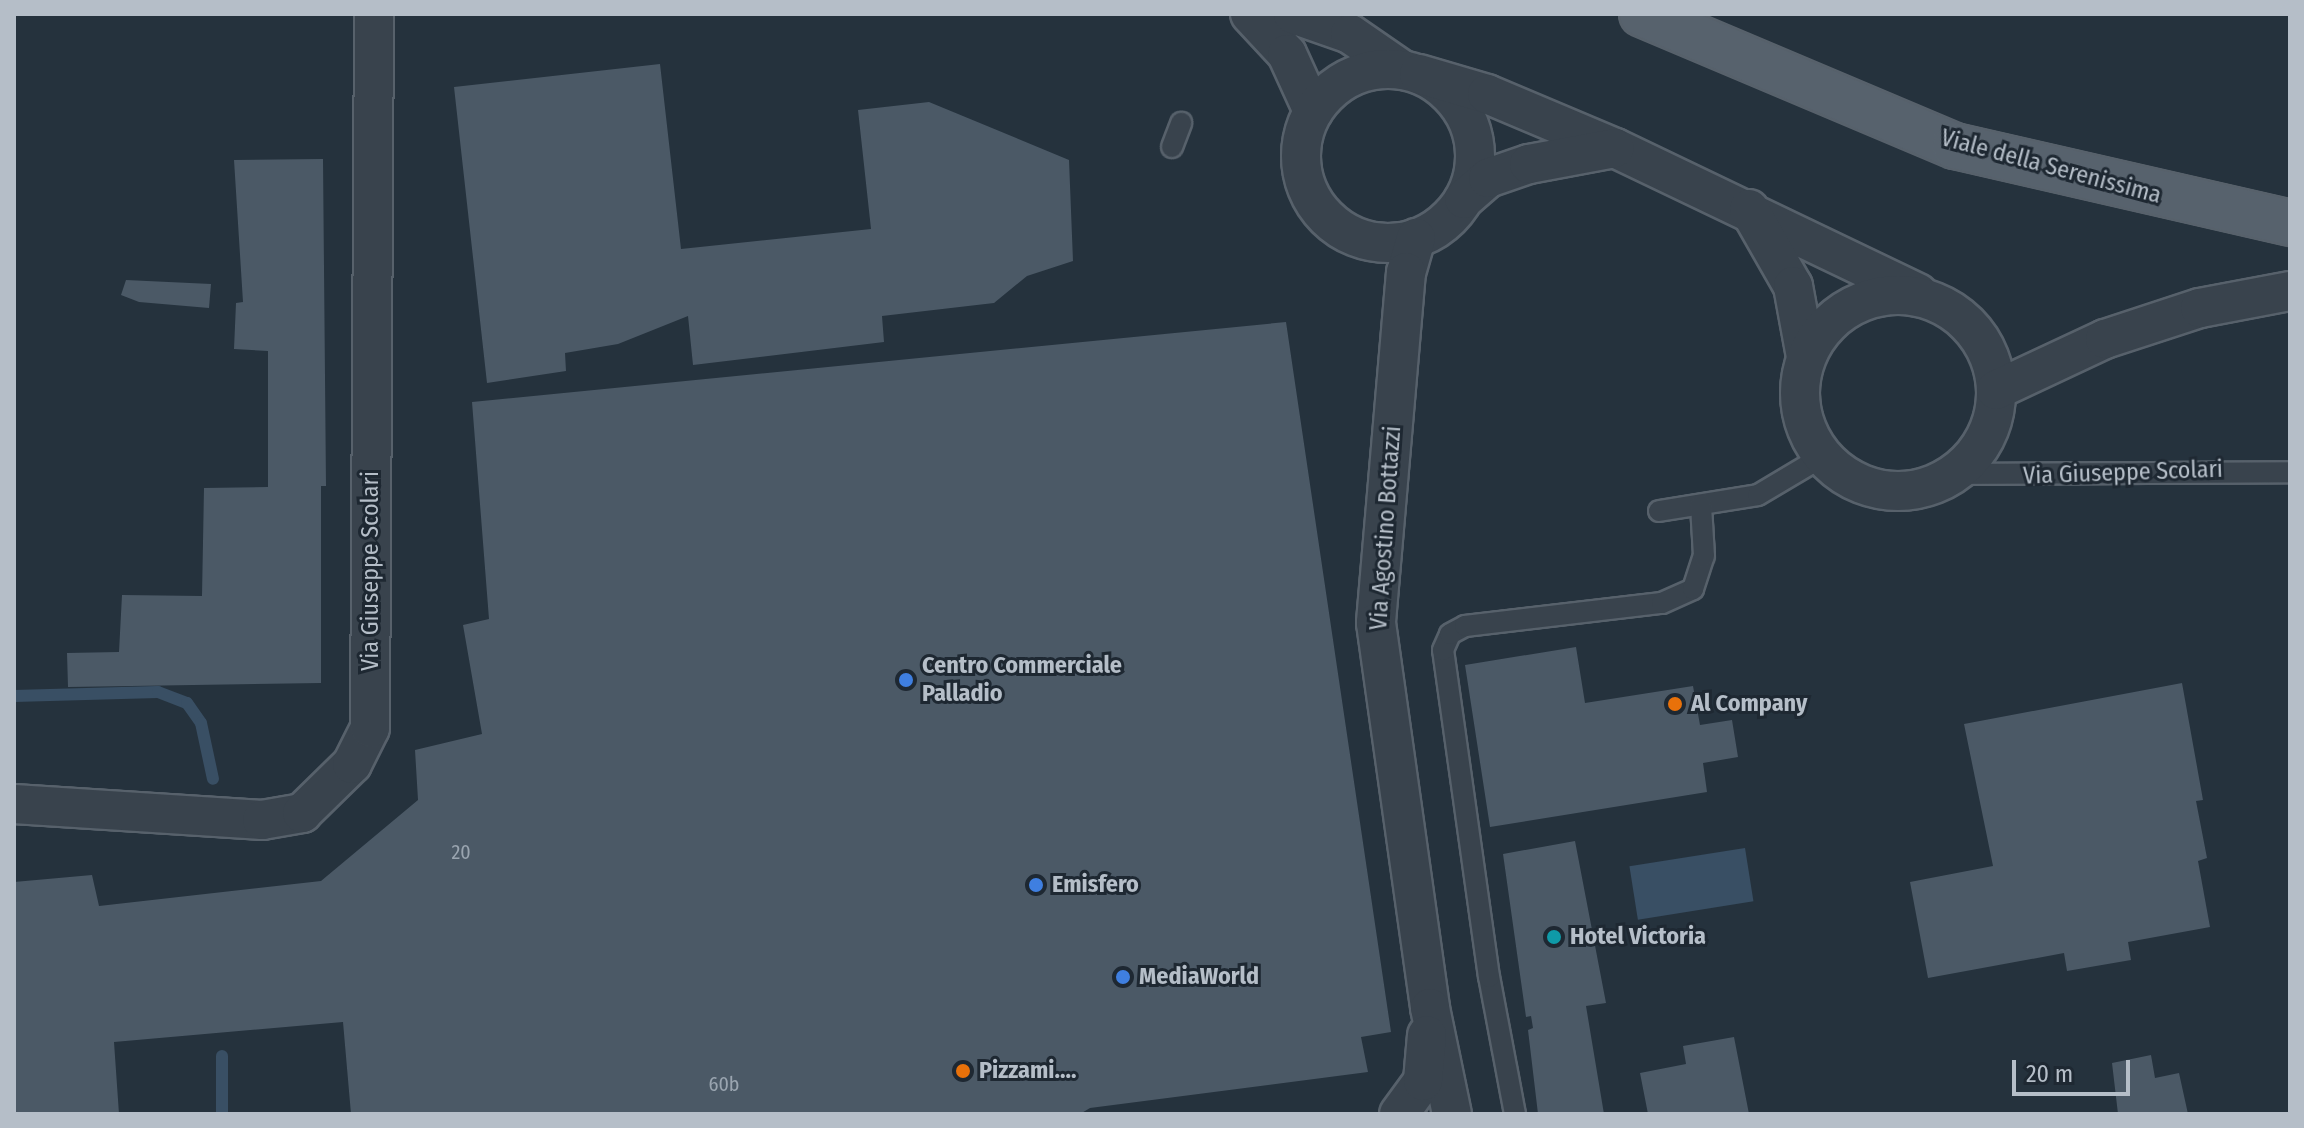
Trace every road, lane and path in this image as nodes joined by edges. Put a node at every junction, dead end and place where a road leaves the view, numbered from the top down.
1 (374, 14) edge
2 (1250, 14) edge
3 (1293, 14) edge
4 (1642, 14) edge
5 (1410, 72) junction
6 (1313, 111) junction
7 (1181, 123) dead end
8 (1172, 147) dead end
9 (1615, 148) junction
10 (1464, 199) junction
11 (1749, 209) junction
12 (2290, 223) edge
13 (1416, 238) junction
14 (2290, 291) edge
15 (1937, 303) junction
16 (1806, 357) junction
17 (1996, 390) junction
18 (1822, 457) junction
19 (2290, 472) edge
20 (1955, 474) junction
21 (1701, 505) junction
22 (1659, 511) dead end
23 (14, 804) edge
24 (1430, 1008) junction
25 (1399, 1114) edge
26 (1452, 1114) edge
27 (1515, 1114) edge

1 - 23 street, Via Giuseppe Scolari
2 - 6 street
3 - 5 street, Via Giuseppe Scolari
4 - 12 main road, Viale della Serenissima
5 - 6 street, Via Giuseppe Scolari
5 - 9 street, Via Giuseppe Scolari
5 - 10 street, Via Giuseppe Scolari
6 - 13 street
7 - 8 lane
9 - 10 street
9 - 11 street, Via Giuseppe Scolari
10 - 13 street
11 - 15 street, Via Giuseppe Scolari
11 - 16 street, Via Giuseppe Scolari
13 - 24 street, Via Agostino Bottazzi
14 - 17 street
15 - 16 street, Via Giuseppe Scolari
15 - 17 street, Via Giuseppe Scolari
16 - 18 street, Via Giuseppe Scolari
17 - 20 street, Via Giuseppe Scolari
18 - 20 street, Via Giuseppe Scolari
18 - 21 lane
19 - 20 lane, Via Giuseppe Scolari
21 - 22 lane
21 - 27 lane
24 - 25 street, Via Agostino Bottazzi
24 - 26 street, Via Agostino Bottazzi

